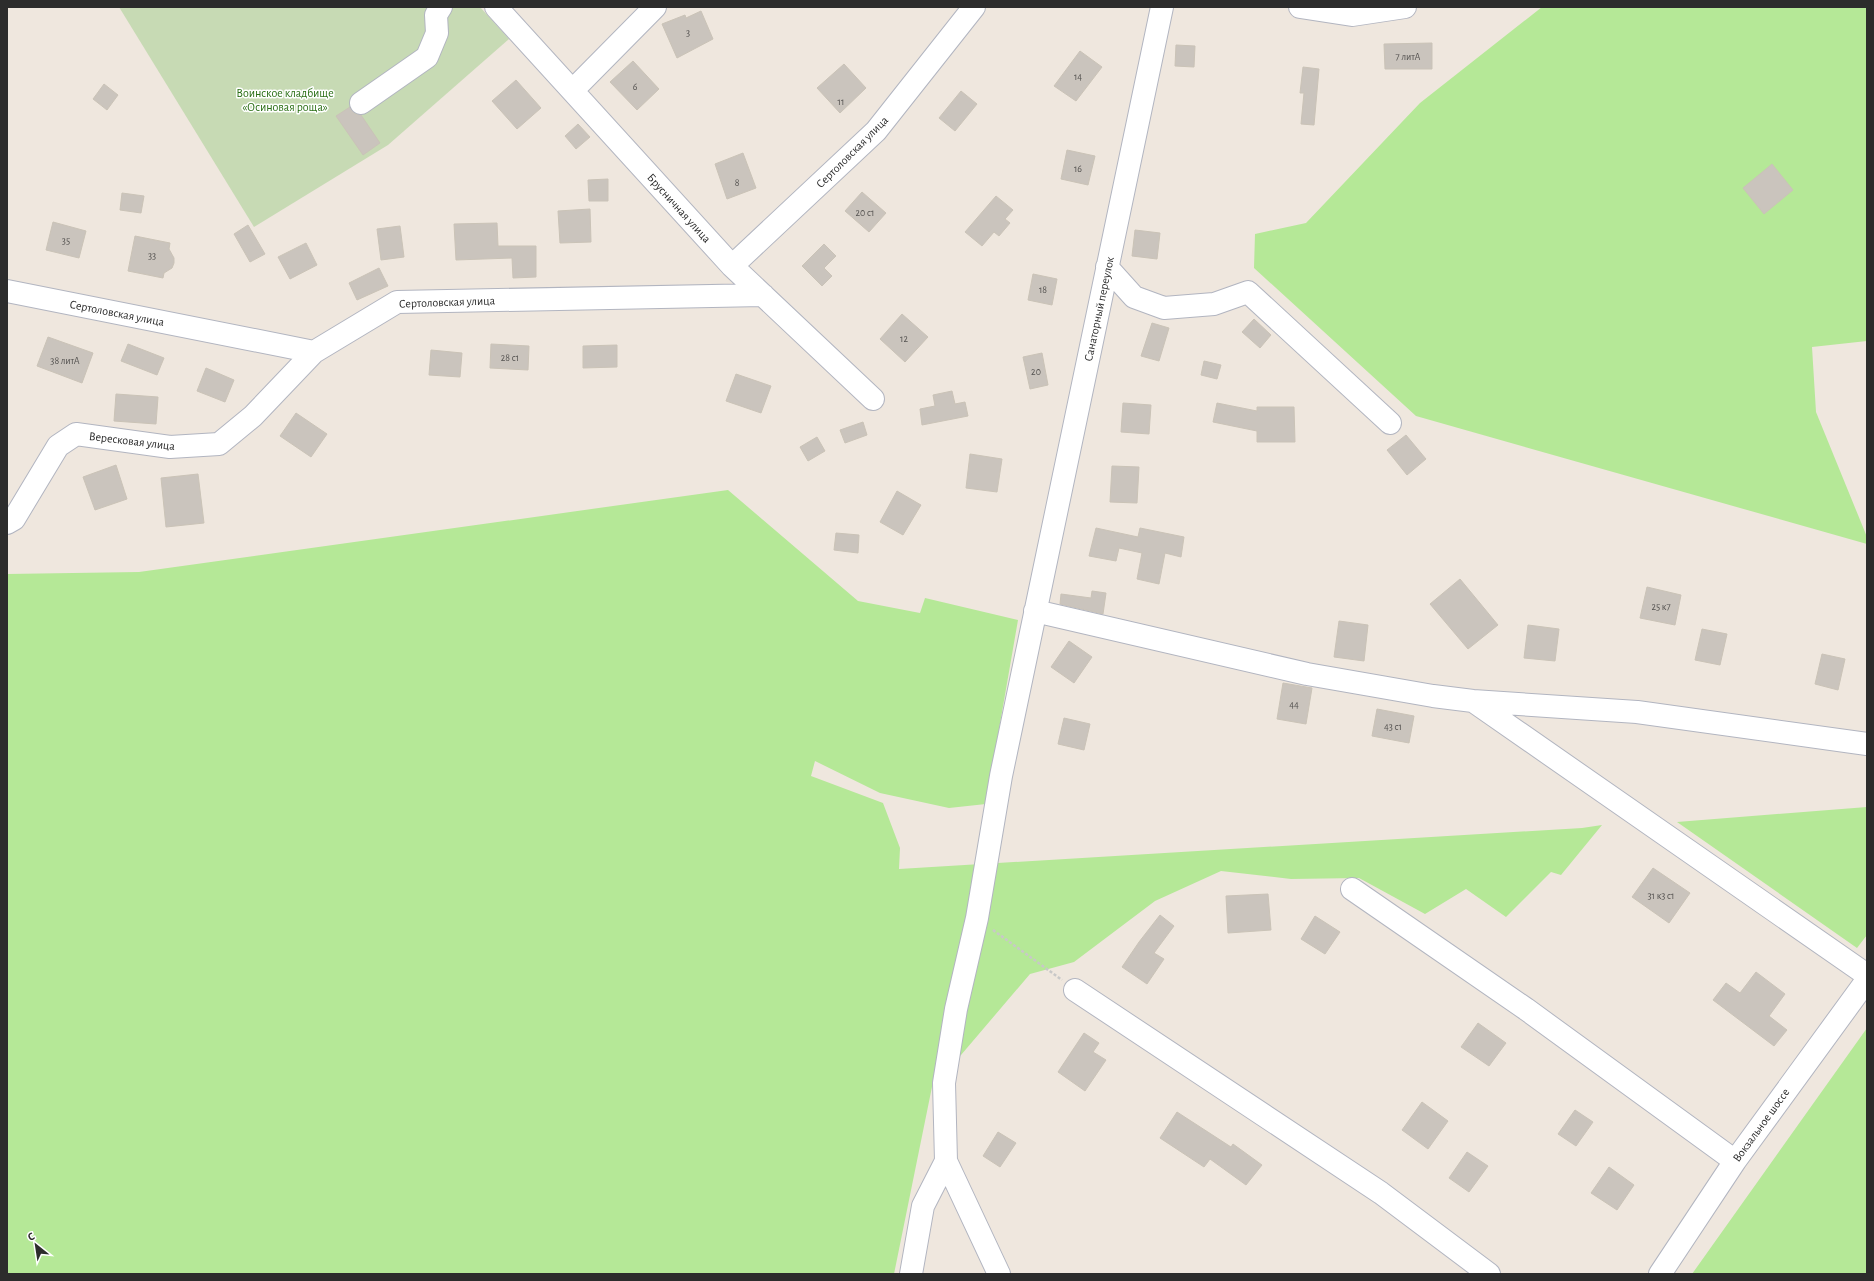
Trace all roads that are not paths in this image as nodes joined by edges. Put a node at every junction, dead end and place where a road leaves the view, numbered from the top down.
1 (441, 7) edge
2 (496, 7) edge
3 (655, 7) edge
4 (974, 7) edge
5 (1162, 7) edge
6 (1300, 7) edge
7 (1405, 7) edge
8 (573, 90) junction
9 (361, 103) dead end
10 (732, 266) junction
11 (1107, 267) junction
12 (7, 291) edge
13 (763, 295) junction
14 (314, 352) junction
15 (873, 399) dead end
16 (1390, 423) dead end
17 (7, 523) edge
18 (1035, 611) junction
19 (1473, 701) junction
20 (1867, 744) edge
21 (1352, 889) dead end
22 (1867, 975) edge
23 (1867, 980) edge
24 (1075, 990) road end
25 (946, 1161) junction
26 (1735, 1161) junction
27 (911, 1274) edge
28 (998, 1274) edge
29 (1489, 1274) edge
30 (1660, 1274) edge

1 - 9 street
2 - 8 street, Брусничная улица
3 - 8 street
4 - 10 street, Сертоловская улица
5 - 11 street, Санаторный переулок
6 - 7 street
8 - 10 street, Брусничная улица
10 - 13 street, Брусничная улица
11 - 16 street
11 - 18 street, Санаторный переулок
12 - 14 street, Сертоловская улица
13 - 14 street, Сертоловская улица
13 - 15 street, Брусничная улица
14 - 17 street, Вересковая улица
18 - 19 street
18 - 25 street, Санаторный переулок
19 - 20 street
19 - 22 street
21 - 26 street
23 - 26 street, Вокзальное шоссе
24 - 29 street
25 - 27 street
25 - 28 street
26 - 30 street, Вокзальное шоссе

